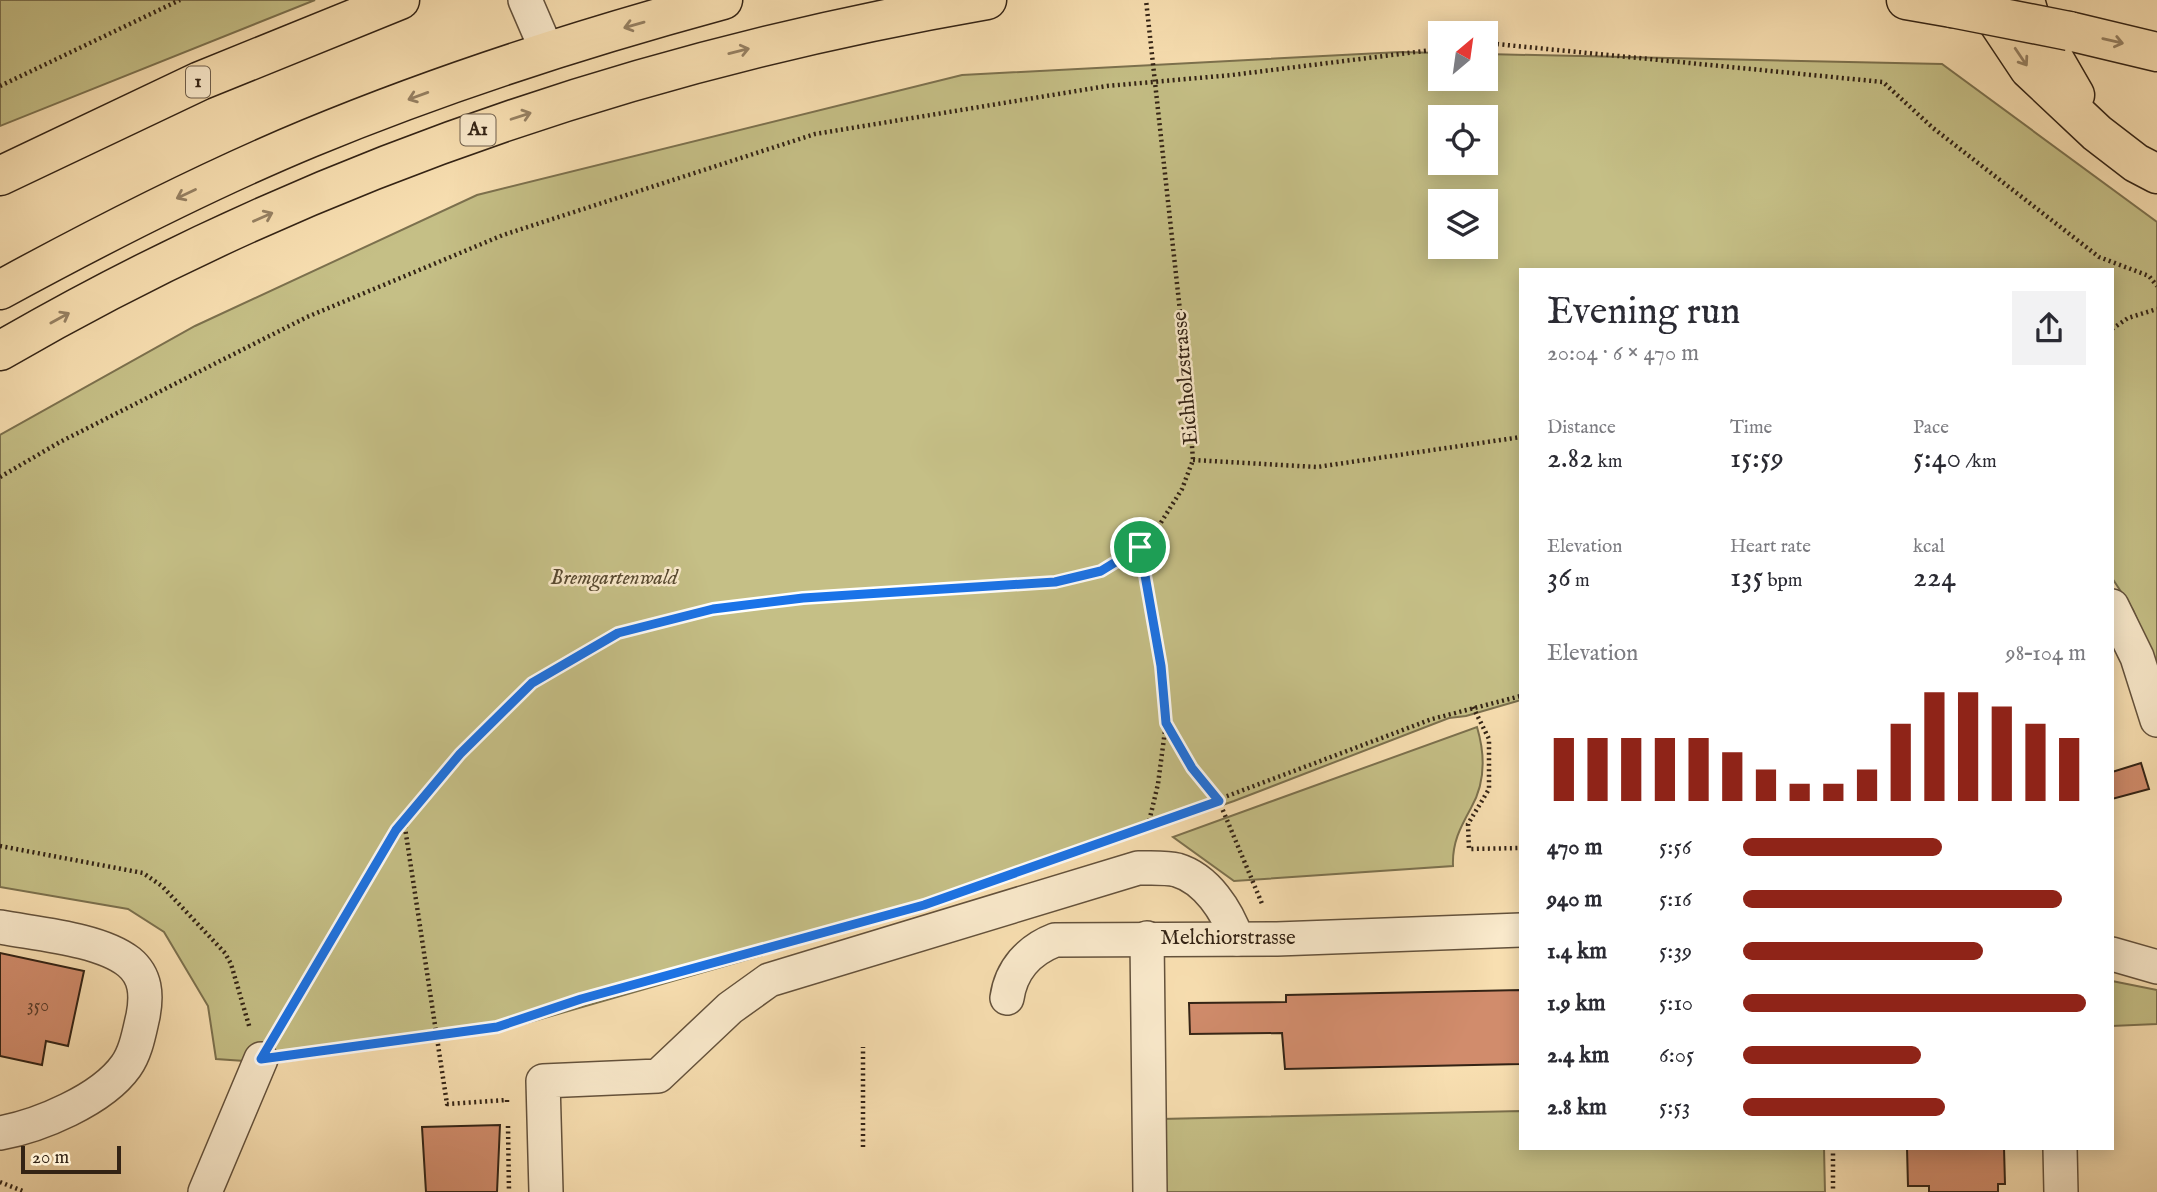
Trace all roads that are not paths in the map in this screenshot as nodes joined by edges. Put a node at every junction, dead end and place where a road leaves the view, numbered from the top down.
1 (400, 0) edge
2 (525, 0) edge
3 (723, 0) edge
4 (987, 0) edge
5 (1906, 0) edge
6 (2025, 0) edge
7 (1968, 4) edge
8 (547, 51) junction
9 (2157, 52) edge
10 (2097, 134) junction
11 (2157, 174) edge
12 (0, 176) edge
13 (0, 290) edge
14 (0, 351) edge
15 (2114, 610) edge
16 (2157, 720) edge
17 (0, 927) edge
18 (1519, 930) edge
19 (1147, 939) junction
20 (1237, 939) junction
21 (2114, 955) edge
22 (2157, 967) edge
23 (1007, 999) dead end
24 (261, 1059) road end
25 (0, 1133) edge
26 (2060, 1150) edge
27 (205, 1192) edge
28 (546, 1192) edge
29 (1150, 1192) edge
30 (2060, 1192) edge

1 - 12 main road, 1
2 - 8 street
3 -> 8 main road
14 -> 4 main road, A1
5 - 7 main road
6 - 10 main road
7 -> 9 main road, bridge
7 -> 10 main road
8 -> 13 main road
10 - 11 main road
15 - 16 street
17 - 25 street
18 - 20 street, Melchiorstrasse
19 - 20 street, Melchiorstrasse
19 - 23 street
19 - 29 street, Melchiorstrasse
20 - 28 street
21 - 22 street
24 - 27 street
26 - 30 street

